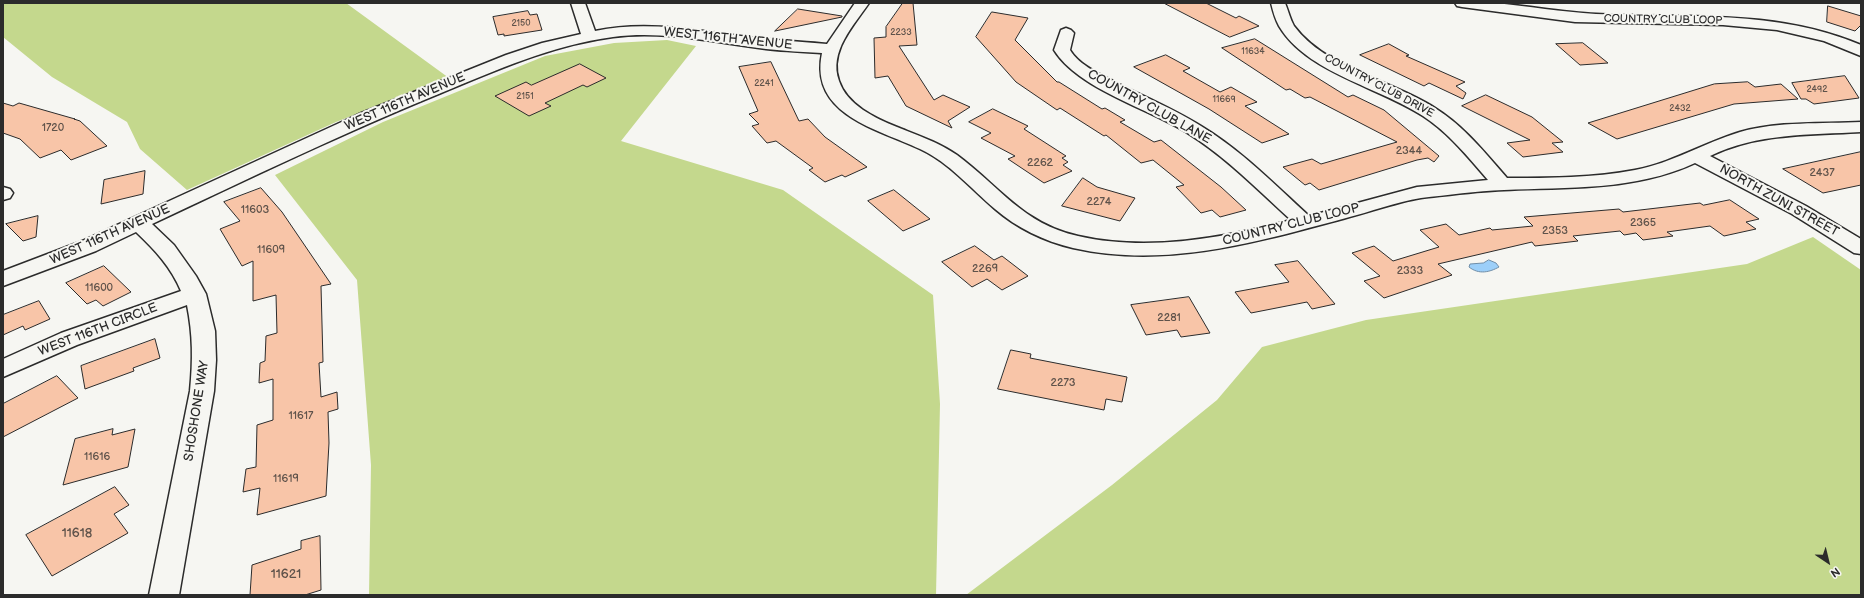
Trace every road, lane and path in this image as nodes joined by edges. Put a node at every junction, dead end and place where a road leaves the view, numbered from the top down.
1 (578, 3) edge
2 (862, 3) edge
3 (1278, 3) edge
4 (1462, 3) edge
5 (1066, 33) dead end
6 (589, 36) junction
7 (832, 49) junction
8 (1861, 51) edge
9 (1861, 127) edge
10 (1696, 156) junction
11 (1502, 184) junction
12 (139, 223) junction
13 (1304, 223) junction
14 (1861, 248) edge
15 (3, 279) edge
16 (195, 294) junction
17 (3, 369) edge
18 (164, 595) edge

1 - 6 street
2 - 7 street, COUNTRY CLUB LOOP
3 - 11 street, COUNTRY CLUB DRIVE
4 - 8 street, COUNTRY CLUB LOOP
5 - 13 street, COUNTRY CLUB LANE
6 - 7 street, WEST 116TH AVENUE
6 - 12 street, WEST 116TH AVENUE
7 - 13 street, COUNTRY CLUB LOOP
9 - 10 street, COUNTRY CLUB LOOP
10 - 11 street, COUNTRY CLUB LOOP
10 - 14 street, NORTH ZUNI STREET
11 - 13 street, COUNTRY CLUB LOOP
12 - 15 street, WEST 116TH AVENUE
12 - 16 street, SHOSHONE WAY
16 - 17 street, WEST 116TH CIRCLE
16 - 18 street, SHOSHONE WAY

